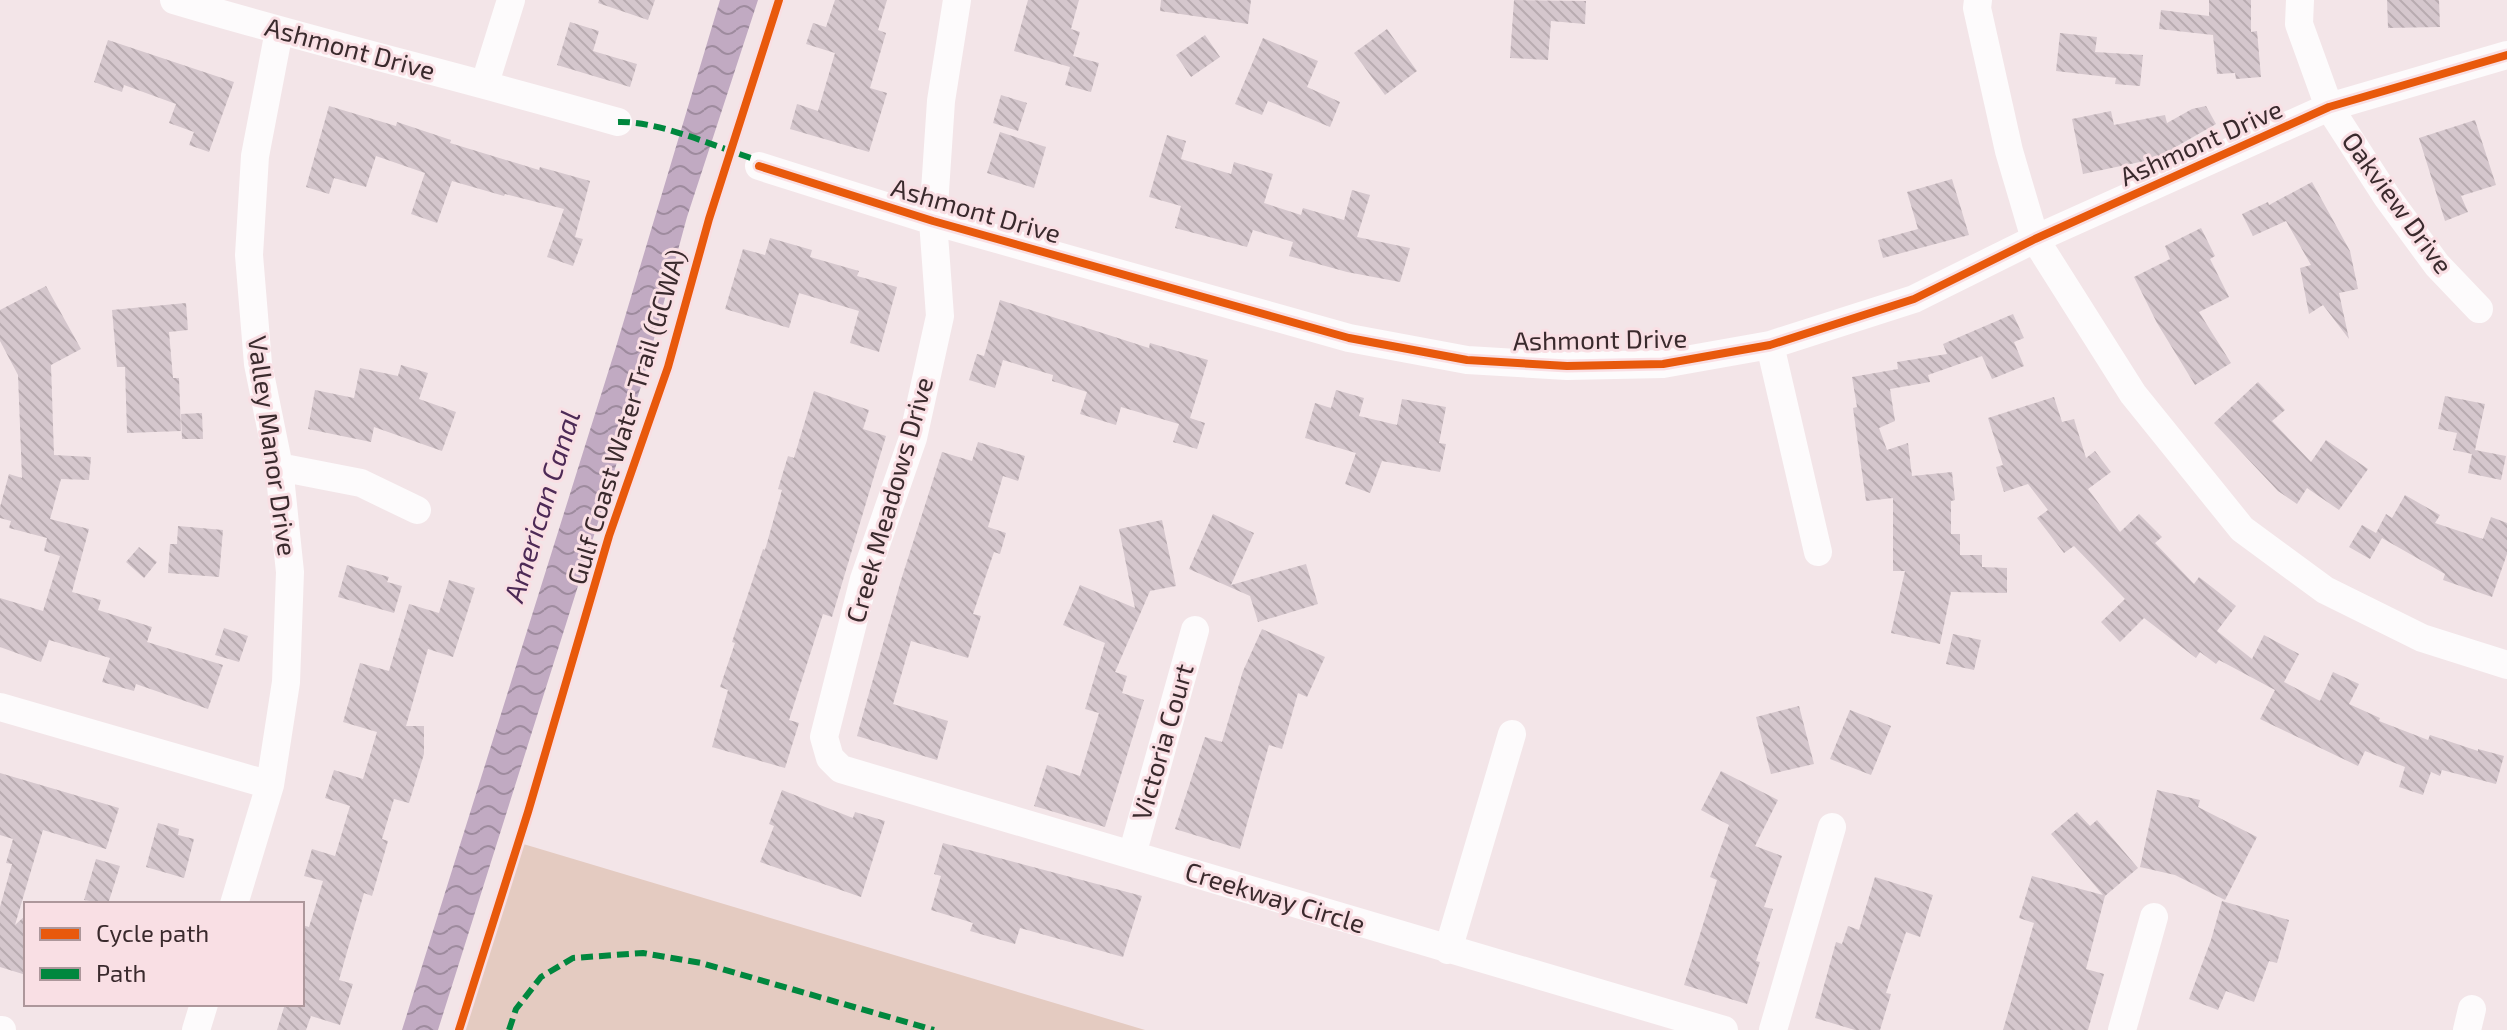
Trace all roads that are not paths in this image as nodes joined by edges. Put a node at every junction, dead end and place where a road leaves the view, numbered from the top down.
1 (174, 0) edge
2 (511, 0) edge
3 (957, 0) edge
4 (1978, 0) edge
5 (2300, 0) edge
6 (279, 31) junction
7 (2507, 55) edge
8 (485, 83) junction
9 (2329, 107) junction
10 (618, 122) dead end
11 (759, 166) dead end
12 (933, 221) junction
13 (2035, 239) junction
14 (2479, 309) dead end
15 (1770, 345) junction
16 (279, 467) junction
17 (417, 510) dead end
18 (1818, 552) dead end
19 (1195, 630) dead end
20 (2507, 665) edge
21 (0, 707) edge
22 (1512, 734) dead end
23 (830, 758) joint
24 (270, 785) junction
25 (1832, 827) dead end
26 (1132, 855) junction
27 (235, 902) edge
28 (2154, 917) dead end
29 (1448, 950) junction
30 (203, 1006) edge
31 (196, 1030) edge
32 (1724, 1030) edge
33 (1773, 1030) edge
34 (2122, 1030) edge

1 - 6 street, Ashmont Drive
2 - 8 street
3 - 12 street, Creek Meadows Drive
4 - 13 street
5 - 9 street, Oakview Drive
6 - 8 street, Ashmont Drive
6 - 16 street, Valley Manor Drive
7 - 9 street, Ashmont Drive
8 - 10 street, Ashmont Drive
9 - 13 street, Ashmont Drive
9 - 14 street, Oakview Drive
11 - 12 street, Ashmont Drive
12 - 15 street, Ashmont Drive
12 - 23 street, Creek Meadows Drive
13 - 15 street, Ashmont Drive
13 - 20 street
15 - 18 street
16 - 17 street
16 - 24 street, Valley Manor Drive
19 - 26 street, Victoria Court
21 - 24 street
22 - 29 street
23 - 26 street, Creekway Circle
24 - 27 street, Valley Manor Drive
25 - 33 street
26 - 29 street, Creekway Circle
28 - 34 street
29 - 32 street, Creekway Circle
30 - 31 street

